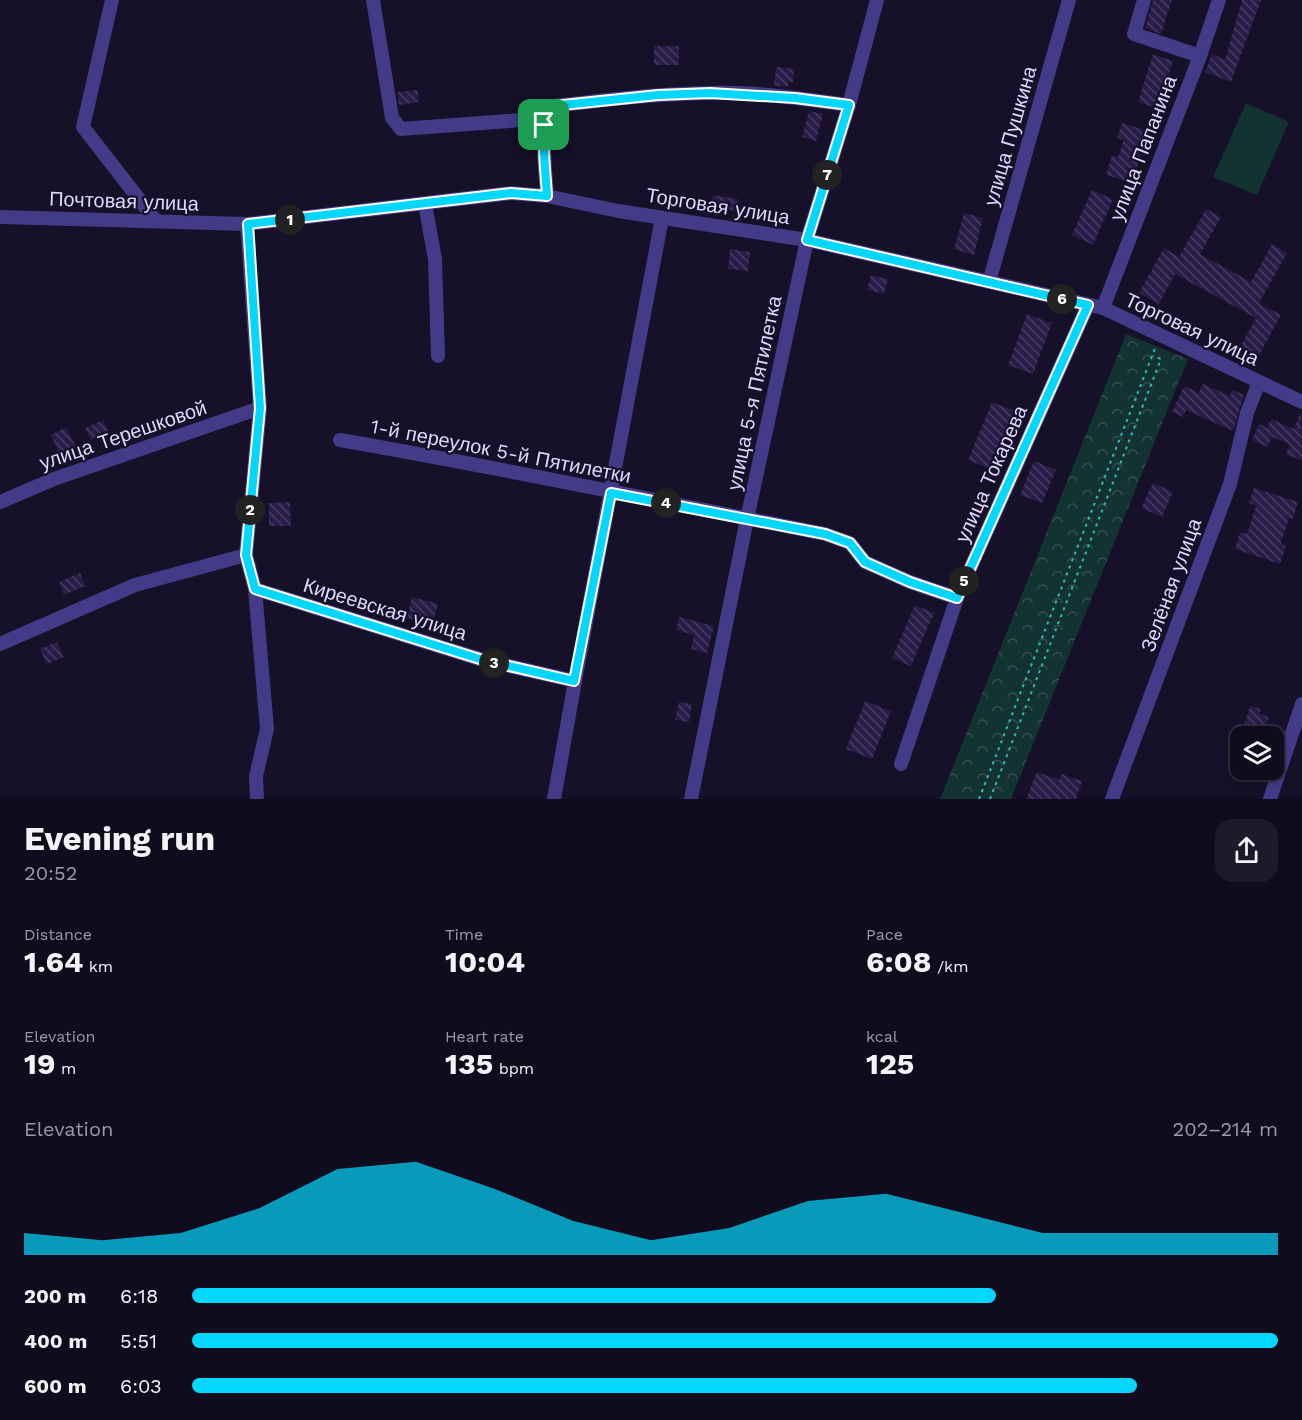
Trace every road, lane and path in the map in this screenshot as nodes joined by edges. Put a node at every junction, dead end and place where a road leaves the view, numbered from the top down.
1 (112, 0) edge
2 (373, 0) edge
3 (877, 0) edge
4 (1069, 0) edge
5 (1144, 0) edge
6 (1219, 0) edge
7 (1200, 56) junction
8 (849, 105) junction
9 (544, 125) junction
10 (547, 196) junction
11 (425, 204) junction
12 (0, 216) edge
13 (662, 218) junction
14 (156, 221) junction
15 (248, 224) junction
16 (807, 240) junction
17 (988, 282) junction
18 (1088, 305) junction
19 (1103, 308) junction
20 (438, 356) dead end
21 (1259, 382) junction
22 (1302, 402) edge
23 (260, 408) junction
24 (340, 440) dead end
25 (611, 493) junction
26 (0, 502) edge
27 (747, 519) junction
28 (246, 555) junction
29 (255, 589) junction
30 (957, 598) junction
31 (0, 644) edge
32 (574, 681) junction
33 (1302, 704) edge
34 (901, 764) dead end
35 (257, 799) edge
36 (554, 799) edge
37 (691, 799) edge
38 (979, 799) edge
39 (990, 799) edge
40 (1112, 799) edge
41 (1270, 799) edge

1 - 14 street
2 - 9 street
3 - 8 street, улица 5-я Пятилетка
4 - 17 street, улица Пушкина
5 - 7 street
6 - 7 street, улица Папанина
7 - 19 street, улица Папанина
8 - 9 street
8 - 16 street, улица 5-я Пятилетка
9 - 10 street
10 - 11 street, Торговая улица
10 - 13 street, Торговая улица
11 - 15 street, Торговая улица
11 - 20 street
12 - 14 street, Почтовая улица
13 - 16 street, Торговая улица
13 - 25 street
14 - 15 street, Почтовая улица
15 - 23 street
16 - 17 street, Торговая улица
16 - 27 street, улица 5-я Пятилетка
17 - 18 street, Торговая улица
18 - 19 street, Торговая улица
18 - 30 street, улица Токарева
19 - 21 street, Торговая улица
21 - 22 street, Торговая улица
21 - 40 street, Зелёная улица
23 - 26 street, улица Терешковой
23 - 28 street
24 - 25 street, 1-й переулок 5-й Пятилетки
25 - 27 street, 1-й переулок 5-й Пятилетки
25 - 32 street
27 - 30 street, 1-й переулок 5-й Пятилетки
27 - 37 street, улица 5-я Пятилетка
28 - 29 street
28 - 31 street
29 - 32 street, Киреевская улица
29 - 35 street
30 - 34 street, улица Токарева
32 - 36 street
33 - 41 street
38 - 39 path

